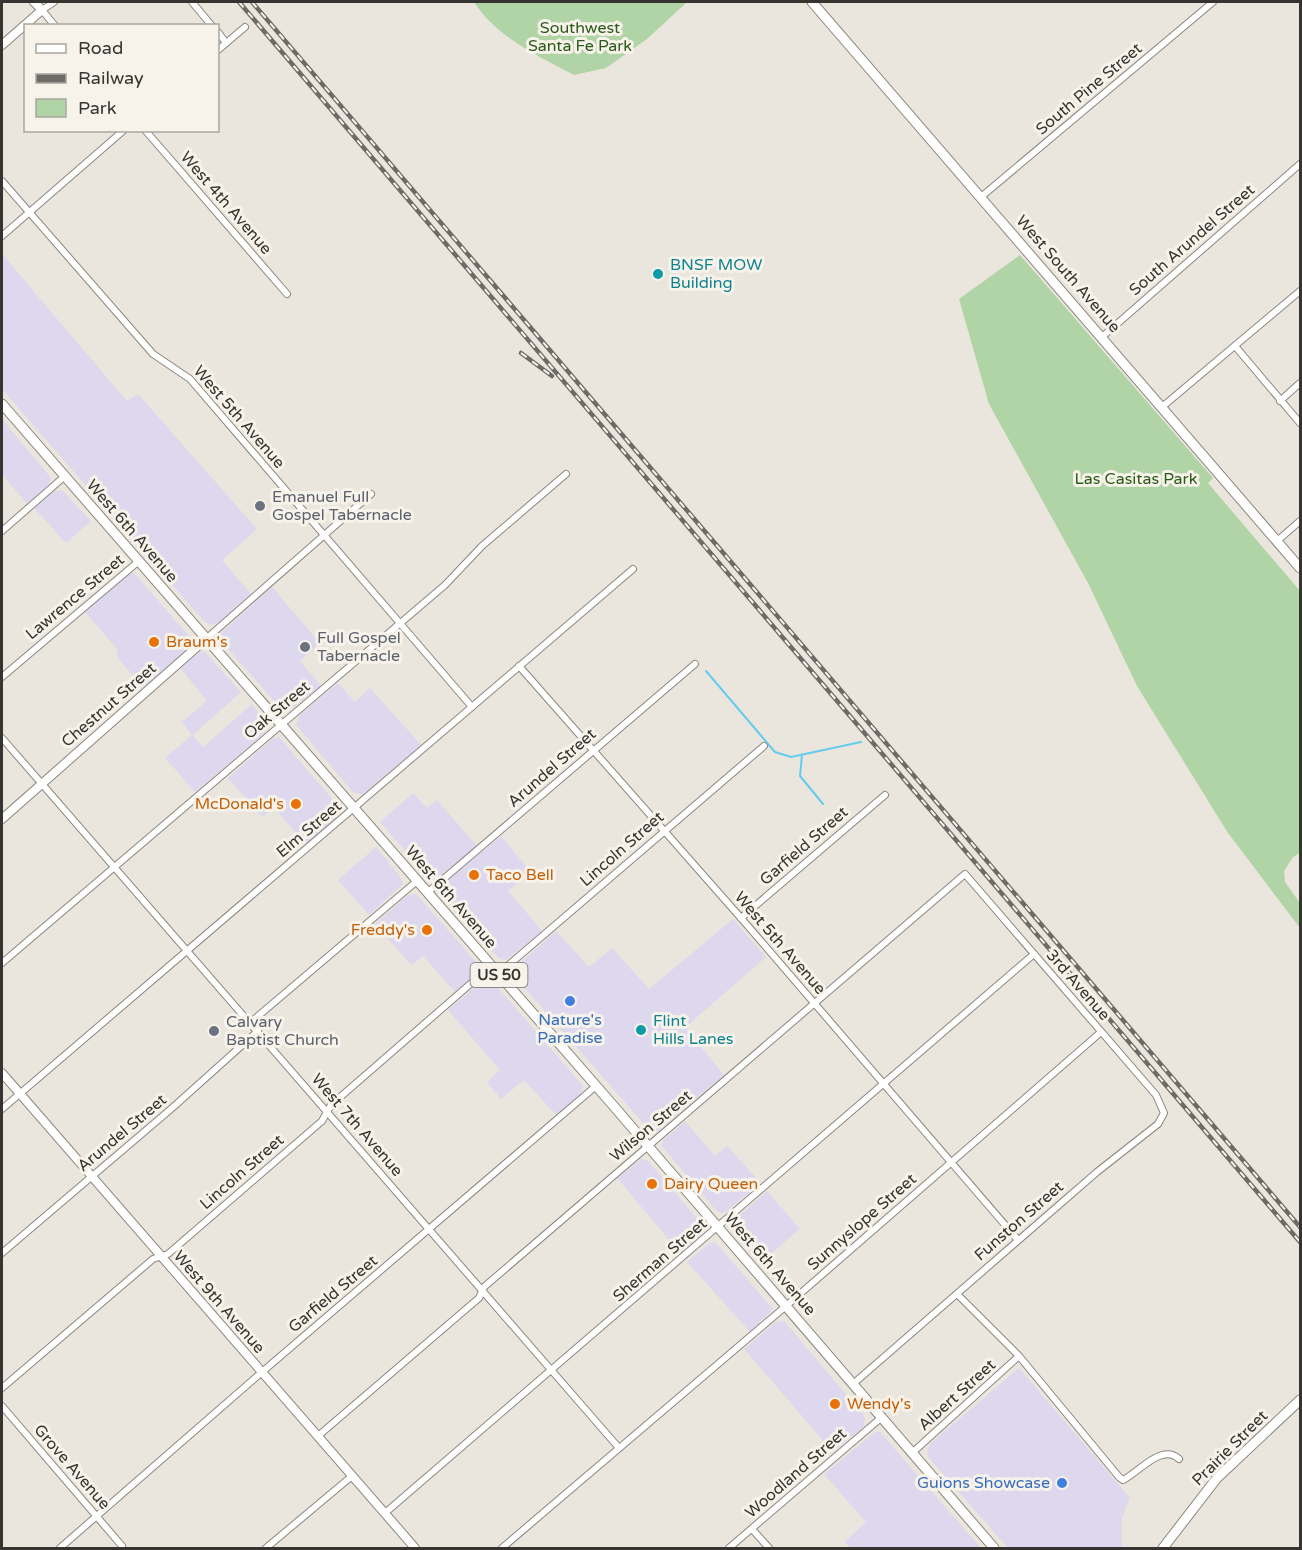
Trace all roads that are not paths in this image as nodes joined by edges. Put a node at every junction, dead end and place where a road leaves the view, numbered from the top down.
1 (34, 2) edge
2 (54, 2) edge
3 (192, 2) edge
4 (812, 2) edge
5 (1213, 2) edge
6 (42, 10) junction
7 (26, 24) edge
8 (53, 24) edge
9 (210, 24) edge
10 (24, 26) edge
11 (245, 27) dead end
12 (219, 33) edge
13 (226, 43) junction
14 (2, 45) edge
15 (219, 49) edge
16 (122, 132) edge
17 (147, 132) edge
18 (1300, 164) edge
19 (2, 181) edge
20 (981, 197) junction
21 (29, 213) junction
22 (2, 236) edge
23 (1300, 291) edge
24 (287, 294) dead end
25 (1102, 337) junction
26 (1235, 346) junction
27 (1300, 383) edge
28 (1280, 400) junction
29 (2, 404) edge
30 (1162, 407) junction
31 (1300, 423) edge
32 (566, 474) dead end
33 (65, 476) junction
34 (371, 494) dead end
35 (1300, 521) edge
36 (2, 531) edge
37 (324, 536) junction
38 (1277, 541) junction
39 (139, 561) junction
40 (1300, 568) edge
41 (633, 569) dead end
42 (400, 624) junction
43 (206, 639) junction
44 (695, 664) dead end
45 (519, 666) junction
46 (2, 677) edge
47 (472, 707) junction
48 (280, 725) junction
49 (2, 738) edge
50 (764, 746) dead end
51 (592, 752) junction
52 (41, 783) junction
53 (885, 795) dead end
54 (354, 809) junction
55 (2, 819) edge
56 (663, 831) junction
57 (113, 867) junction
58 (417, 881) junction
59 (427, 893) junction
60 (1000, 915) joint
61 (741, 918) junction
62 (187, 950) junction
63 (1034, 954) junction
64 (2, 963) edge
65 (494, 970) junction
66 (815, 1004) junction
67 (251, 1022) junction
68 (258, 1031) junction
69 (1101, 1032) junction
70 (1136, 1072) joint
71 (2, 1073) edge
72 (884, 1083) junction
73 (596, 1086) junction
74 (20, 1093) junction
75 (2, 1109) edge
76 (327, 1111) junction
77 (648, 1146) junction
78 (951, 1163) junction
79 (92, 1177) junction
80 (718, 1227) junction
81 (430, 1230) junction
82 (1018, 1240) junction
83 (2, 1253) edge
84 (161, 1256) junction
85 (482, 1290) junction
86 (957, 1294) junction
87 (786, 1306) junction
88 (1019, 1356) junction
89 (552, 1371) junction
90 (262, 1372) junction
91 (853, 1384) junction
92 (2, 1388) edge
93 (1300, 1400) edge
94 (2, 1406) edge
95 (882, 1417) junction
96 (318, 1436) junction
97 (619, 1448) junction
98 (912, 1453) junction
99 (1179, 1460) dead end
100 (352, 1476) junction
101 (385, 1513) junction
102 (97, 1517) junction
103 (752, 1529) junction
104 (122, 1546) dead end
105 (60, 1548) edge
106 (266, 1548) edge
107 (416, 1548) edge
108 (502, 1548) edge
109 (729, 1548) edge
110 (769, 1548) edge
111 (994, 1548) edge
112 (1163, 1548) edge

1 - 6 street
2 - 6 street
3 - 9 street
4 - 20 main road, West South Avenue
5 - 20 street, South Pine Street
6 - 7 street
6 - 8 street
10 - 14 street
11 - 13 street
12 - 13 street
13 - 15 street
16 - 21 street
17 - 24 street, West 4th Avenue
18 - 25 street, South Arundel Street
19 - 21 street, West 5th Avenue
20 - 25 main road, West South Avenue
21 - 22 street
21 - 37 street, West 5th Avenue
23 - 26 street
25 - 30 main road, West South Avenue
26 - 28 street
26 - 30 street
27 - 28 street
28 - 31 street
29 - 33 main road, West 6th Avenue / US 50
30 - 38 main road, West South Avenue
32 - 42 street, Oak Street
33 - 36 street
33 - 39 main road, West 6th Avenue / US 50
34 - 37 street, Chestnut Street
35 - 38 street
37 - 42 street, West 5th Avenue
37 - 43 street, Chestnut Street
38 - 40 main road, West South Avenue
39 - 43 main road, West 6th Avenue / US 50
39 - 46 street, Lawrence Street
41 - 45 street, Elm Street
42 - 47 street, West 5th Avenue
42 - 48 street, Oak Street
43 - 48 main road, West 6th Avenue / US 50
43 - 52 street, Chestnut Street
44 - 51 street, Arundel Street
45 - 47 street, Elm Street
45 - 51 street, West 5th Avenue
47 - 54 street, Elm Street
48 - 54 main road, West 6th Avenue / US 50
48 - 57 street, Oak Street
49 - 52 street, West 7th Avenue
50 - 56 street, Lincoln Street
51 - 56 street, West 5th Avenue
51 - 59 street, Arundel Street
52 - 55 street, Chestnut Street
52 - 57 street, West 7th Avenue
53 - 61 street, Garfield Street
54 - 58 main road, West 6th Avenue / US 50
54 - 62 street, Elm Street
56 - 61 street, West 5th Avenue
56 - 65 street, Lincoln Street
57 - 62 street, West 7th Avenue
57 - 64 street, Oak Street
58 - 59 main road, West 6th Avenue / US 50
58 - 67 street
59 - 65 main road, West 6th Avenue / US 50
60 - 63 street, 3rd Avenue
60 - 66 street, Wilson Street
61 - 66 street, West 5th Avenue
62 - 67 street, West 7th Avenue
62 - 74 street, Elm Street
63 - 69 street, 3rd Avenue
63 - 72 street, Sherman Street
65 - 73 main road, West 6th Avenue / US 50
65 - 76 street, Lincoln Street
66 - 72 street, West 5th Avenue
66 - 77 street, Wilson Street
67 - 68 street, West 7th Avenue
68 - 76 street, West 7th Avenue
68 - 79 street, Arundel Street
69 - 70 street, 3rd Avenue
69 - 78 street, Sunnyslope Street
70 - 82 street, Funston Street
71 - 74 street, West 9th Avenue
72 - 78 street, West 5th Avenue
72 - 80 street, Sherman Street
73 - 77 main road, West 6th Avenue / US 50
73 - 81 street, Garfield Street
74 - 75 street, Elm Street
74 - 79 street, West 9th Avenue
76 - 81 street, West 7th Avenue
76 - 84 street, Lincoln Street
77 - 80 main road, West 6th Avenue / US 50
77 - 85 street, Wilson Street
78 - 82 street, West 5th Avenue
78 - 87 street, Sunnyslope Street
79 - 83 street, Arundel Street
79 - 84 street, West 9th Avenue
80 - 87 main road, West 6th Avenue / US 50
80 - 89 street, Sherman Street
81 - 85 street, West 7th Avenue
81 - 90 street, Garfield Street
82 - 86 street, Funston Street
84 - 90 street, West 9th Avenue
84 - 92 street, Lincoln Street
85 - 89 street, West 7th Avenue
85 - 96 street, Wilson Street
86 - 88 street
86 - 91 street, Funston Street
87 - 91 main road, West 6th Avenue / US 50
87 - 97 street, Sunnyslope Street
88 - 98 street, Albert Street
88 - 99 street
89 - 97 street, West 7th Avenue
89 - 101 street, Sherman Street
90 - 96 street, West 9th Avenue
90 - 102 street, Garfield Street
91 - 95 main road, West 6th Avenue / US 50
93 - 112 main road, Prairie Street
94 - 102 street, Grove Avenue
95 - 98 main road, West 6th Avenue / US 50
95 - 103 street, Woodland Street
96 - 100 street, West 9th Avenue
97 - 108 street, Sunnyslope Street
98 - 111 main road, West 6th Avenue / US 50
100 - 101 street, West 9th Avenue
100 - 106 street
101 - 107 street, West 9th Avenue
102 - 104 street, Grove Avenue
102 - 105 street, Garfield Street
103 - 109 street, Woodland Street
103 - 110 street

